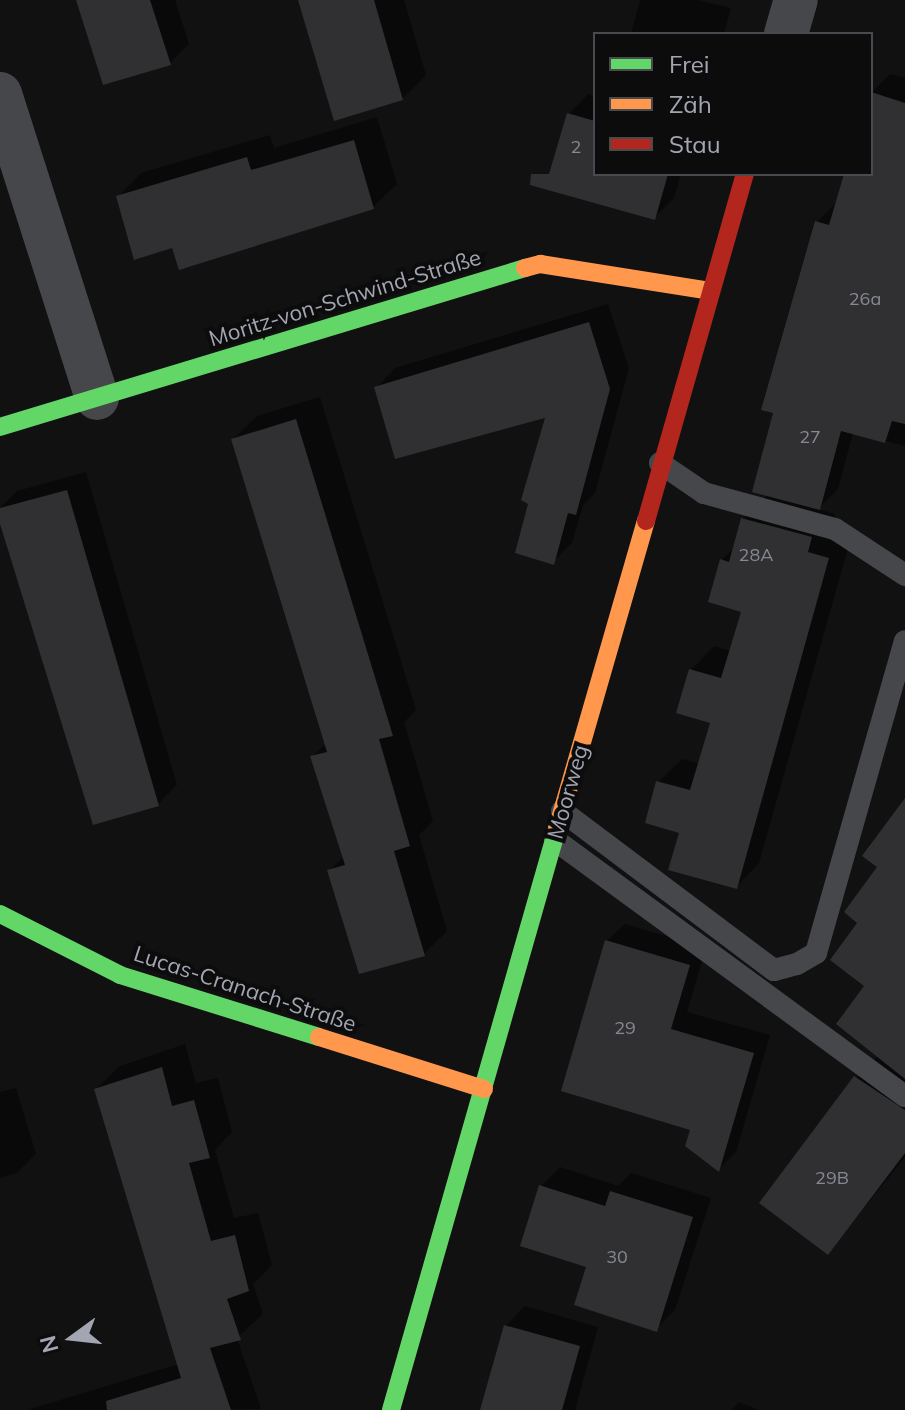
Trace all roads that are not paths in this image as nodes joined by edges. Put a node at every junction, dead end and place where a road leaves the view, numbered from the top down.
1 (796, 0) edge
2 (787, 32) edge
3 (0, 94) edge
4 (744, 176) edge
5 (710, 291) junction
6 (97, 398) junction
7 (0, 427) edge
8 (660, 463) junction
9 (905, 575) edge
10 (905, 641) edge
11 (562, 811) junction
12 (555, 840) junction
13 (0, 914) edge
14 (484, 1089) junction
15 (905, 1096) edge
16 (391, 1410) edge

1 - 2 street
3 - 6 street
4 - 5 street, Moorweg
5 - 6 street, Moritz-von-Schwind-Straße
5 - 8 street, Moorweg
6 - 7 street, Moritz-von-Schwind-Straße
8 - 9 lane
8 - 11 street, Moorweg
10 - 11 lane
11 - 12 street, Moorweg
12 - 14 street, Moorweg
12 - 15 lane
13 - 14 street, Lucas-Cranach-Straße
14 - 16 street, Moorweg

